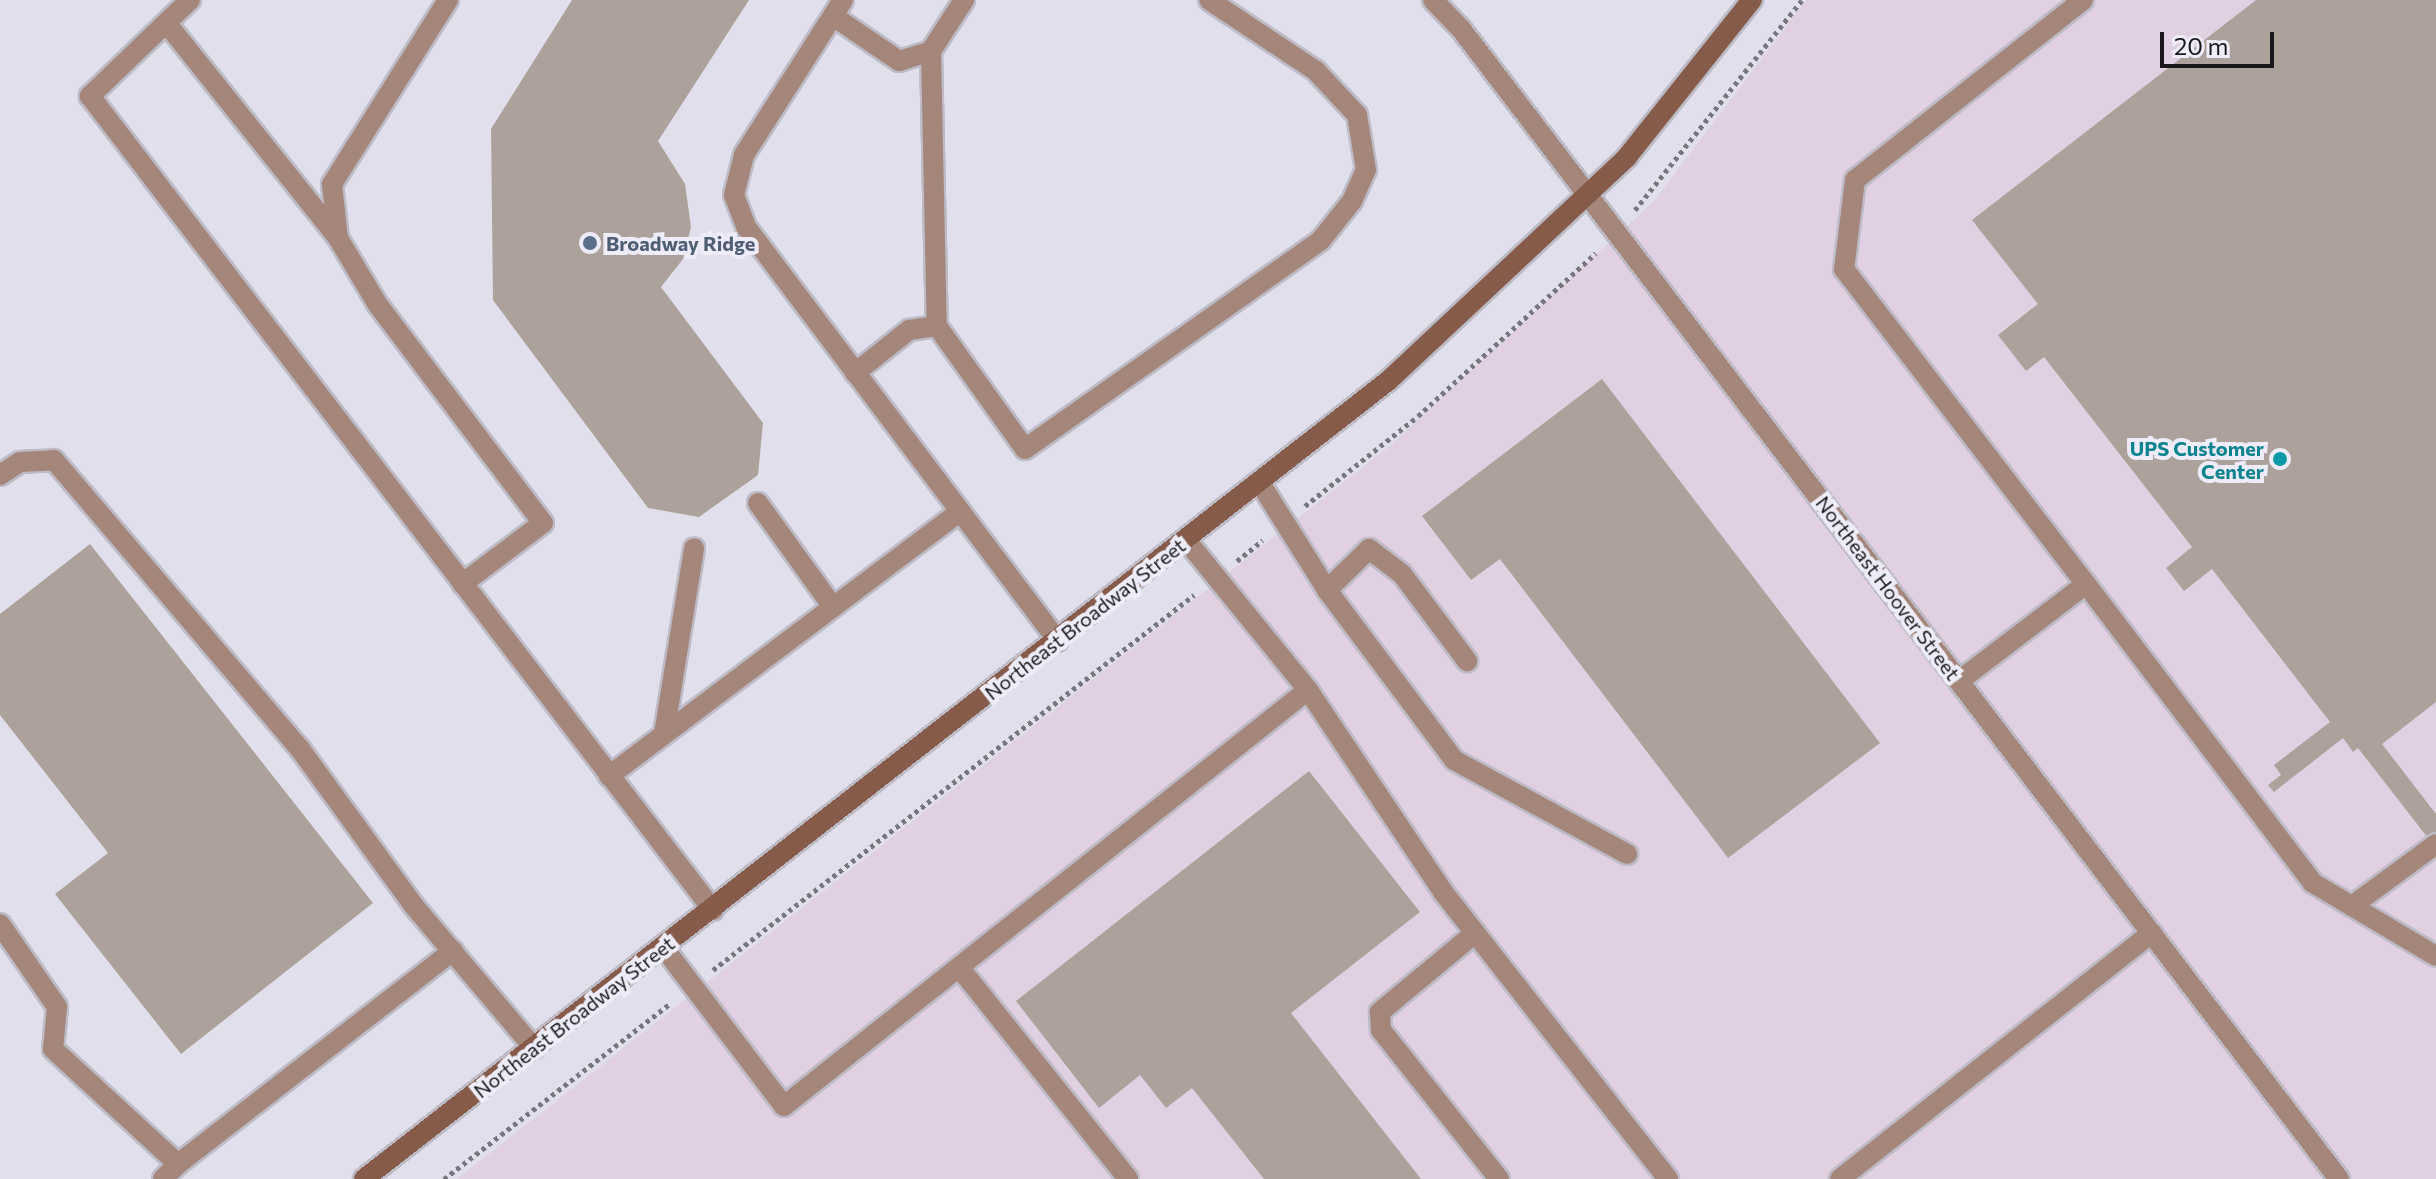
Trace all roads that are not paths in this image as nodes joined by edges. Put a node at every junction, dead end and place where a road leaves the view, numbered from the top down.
1 (190, 0) edge
2 (448, 0) edge
3 (964, 0) edge
4 (1209, 0) edge
5 (1433, 0) edge
6 (1752, 0) edge
7 (2083, 0) edge
8 (838, 8) edge
9 (168, 25) junction
10 (931, 51) junction
11 (1588, 196) junction
12 (338, 238) junction
13 (937, 326) junction
14 (855, 373) junction
15 (0, 475) edge
16 (1260, 483) junction
17 (758, 503) dead end
18 (959, 512) junction
19 (1186, 540) junction
20 (694, 548) dead end
21 (462, 584) junction
22 (2086, 584) junction
23 (1327, 590) junction
24 (833, 607) junction
25 (1058, 641) junction
26 (1467, 661) dead end
27 (1959, 681) junction
28 (1308, 690) junction
29 (664, 734) junction
30 (609, 776) junction
31 (2436, 844) edge
32 (1627, 854) dead end
33 (2352, 906) junction
34 (713, 910) junction
35 (0, 924) edge
36 (1475, 933) junction
37 (2151, 933) junction
38 (664, 948) junction
39 (453, 951) junction
40 (2436, 956) edge
41 (959, 967) junction
42 (534, 1048) junction
43 (178, 1164) junction
44 (163, 1179) edge
45 (364, 1179) edge
46 (1128, 1179) edge
47 (1499, 1179) edge
48 (1668, 1179) edge
49 (1840, 1179) edge
50 (2339, 1179) edge

1 - 9 street
2 - 12 street
3 - 10 street
4 - 13 street
5 - 11 street, Northeast Hoover Street
6 - 11 main road, Northeast Broadway Street
7 - 22 street
8 - 10 street
8 - 14 street
9 - 12 street
9 - 21 street
10 - 13 street
11 - 16 main road, Northeast Broadway Street
11 - 27 street, Northeast Hoover Street
12 - 21 street
13 - 14 street
14 - 18 street
15 - 39 street
16 - 19 main road, Northeast Broadway Street
16 - 23 street
17 - 24 street
18 - 24 street
18 - 25 street
19 - 25 main road, Northeast Broadway Street
19 - 28 street
20 - 29 street
21 - 30 street
22 - 27 street
22 - 33 street
23 - 26 street
23 - 32 street
24 - 29 street
25 - 34 main road, Northeast Broadway Street
27 - 37 street, Northeast Hoover Street
28 - 36 street
28 - 41 street
29 - 30 street
30 - 34 street
31 - 33 street
33 - 40 street
34 - 38 main road, Northeast Broadway Street
35 - 43 street
36 - 47 street
36 - 48 street
37 - 49 street
37 - 50 street, Northeast Hoover Street
38 - 41 street
38 - 42 main road, Northeast Broadway Street
39 - 42 street
39 - 43 street
41 - 46 street
42 - 45 main road, Northeast Broadway Street
43 - 44 street

